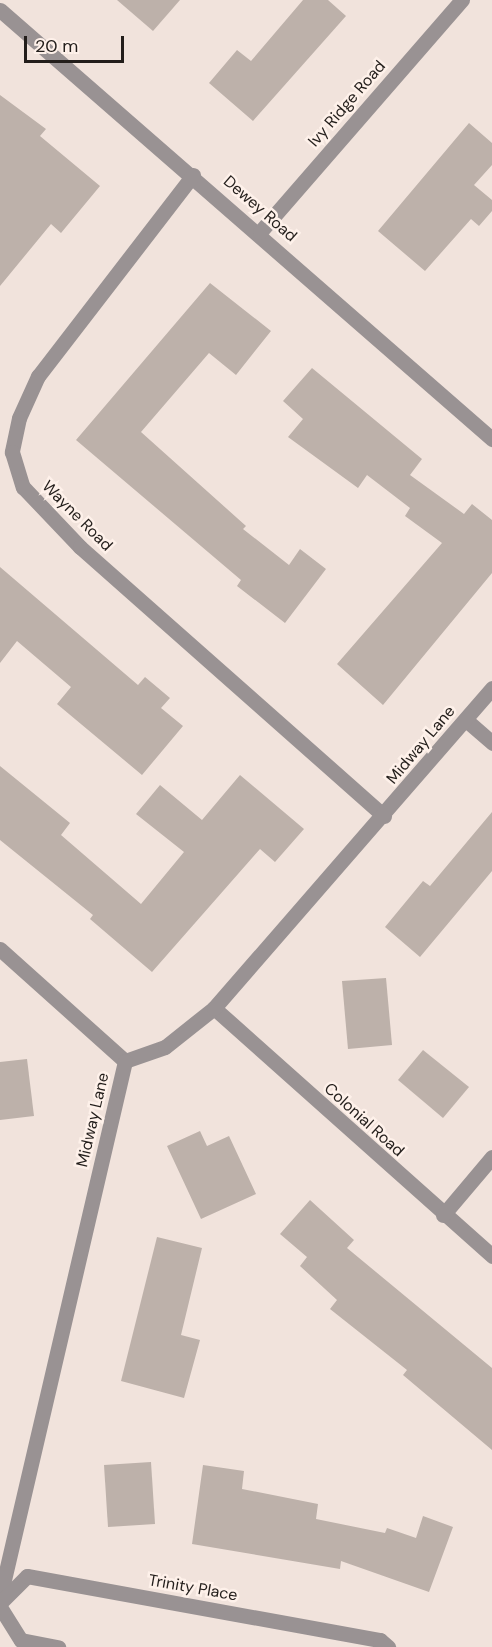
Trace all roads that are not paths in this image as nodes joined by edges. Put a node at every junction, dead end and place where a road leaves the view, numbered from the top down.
1 (462, 0) edge
2 (0, 10) edge
3 (193, 175) junction
4 (260, 232) junction
5 (492, 440) edge
6 (492, 688) edge
7 (466, 720) junction
8 (492, 743) edge
9 (384, 816) junction
10 (0, 949) edge
11 (214, 1008) junction
12 (125, 1061) junction
13 (492, 1157) edge
14 (443, 1215) junction
15 (492, 1256) edge
16 (0, 1597) edge
17 (0, 1603) edge
18 (0, 1607) edge
19 (58, 1647) edge
20 (387, 1647) edge

1 - 4 street, Ivy Ridge Road
2 - 3 street, Dewey Road
3 - 4 street, Dewey Road
3 - 9 street, Wayne Road
4 - 5 street, Dewey Road
6 - 7 street, Midway Lane
7 - 8 street
7 - 9 street, Midway Lane
9 - 11 street, Midway Lane
10 - 12 street
11 - 12 street, Midway Lane
11 - 14 street, Colonial Road
12 - 16 street, Midway Lane
13 - 14 street
14 - 15 street, Colonial Road
17 - 20 street, Trinity Place
18 - 19 street

